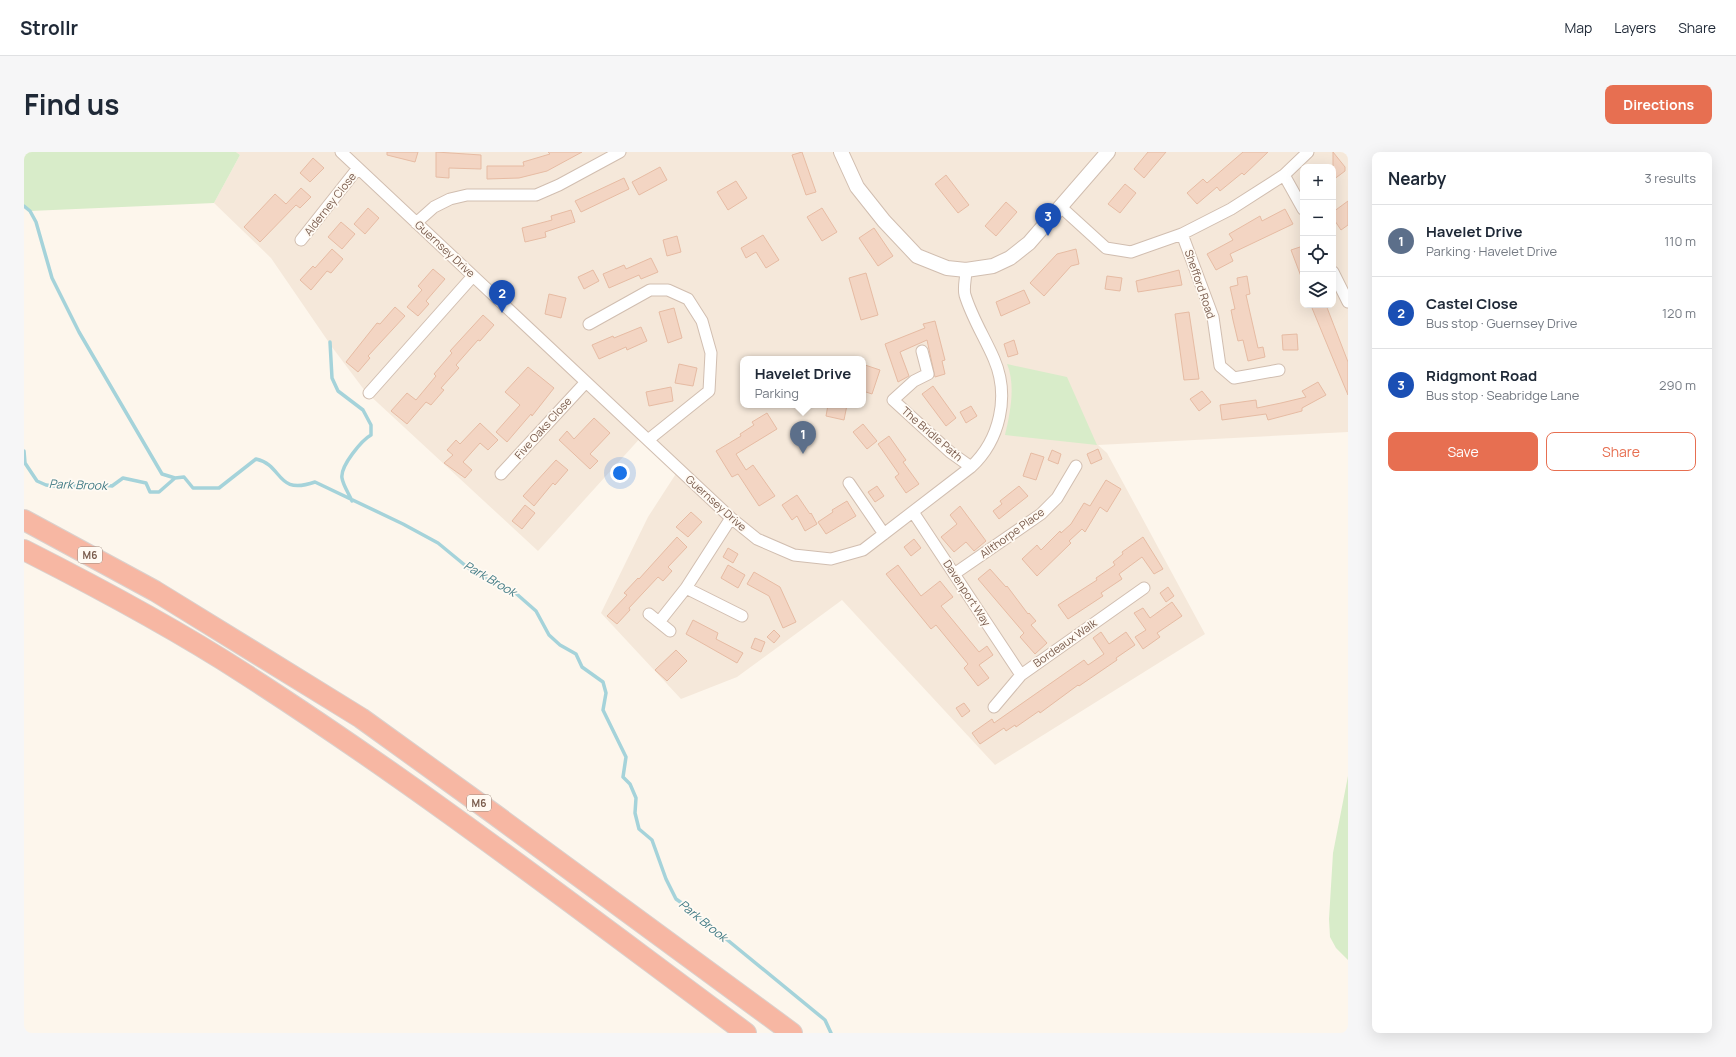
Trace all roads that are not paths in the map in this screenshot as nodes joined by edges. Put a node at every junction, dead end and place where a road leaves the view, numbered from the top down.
1 (340, 152) edge
2 (620, 152) edge
3 (841, 152) edge
4 (1108, 152) edge
5 (1308, 152) edge
6 (358, 168) junction
7 (1284, 175) junction
8 (1300, 204) edge
9 (1062, 208) junction
10 (416, 223) junction
11 (1182, 234) junction
12 (301, 240) dead end
13 (966, 270) junction
14 (473, 276) junction
15 (1336, 278) edge
16 (1348, 302) edge
17 (588, 324) dead end
18 (922, 351) dead end
19 (1279, 370) dead end
20 (586, 382) junction
21 (370, 393) dead end
22 (648, 440) junction
23 (1076, 466) dead end
24 (972, 467) junction
25 (501, 474) dead end
26 (849, 483) dead end
27 (913, 512) junction
28 (732, 518) junction
29 (24, 520) edge
30 (884, 534) junction
31 (24, 550) edge
32 (954, 574) junction
33 (686, 588) junction
34 (1144, 588) dead end
35 (650, 614) dead end
36 (742, 616) dead end
37 (659, 622) junction
38 (670, 631) dead end
39 (1021, 675) junction
40 (994, 707) dead end
41 (746, 1033) edge
42 (792, 1033) edge

1 - 6 street, Guernsey Drive
2 - 10 street
3 - 13 street
4 - 9 street
5 - 7 street
6 - 10 street, Guernsey Drive
6 - 12 street, Alderney Close
7 - 8 street
7 - 11 street
9 - 11 street
9 - 13 street
10 - 14 street, Guernsey Drive
11 - 19 street, Shefford Road
13 - 24 street, Guernsey Drive
14 - 20 street, Guernsey Drive
14 - 21 street
15 - 16 street
17 - 22 street
18 - 24 street, The Bridle Path
20 - 22 street, Guernsey Drive
20 - 25 street, Five Oaks Close
22 - 28 street, Guernsey Drive
23 - 32 street, Allthorpe Place
24 - 27 street, Guernsey Drive
26 - 30 street
27 - 30 street, Guernsey Drive
27 - 32 street, Davenport Way
28 - 30 street, Guernsey Drive
28 - 33 street
29 - 42 highway, M6
31 - 41 highway, M6
32 - 39 street, Davenport Way
33 - 36 street
33 - 37 street
34 - 39 street, Bordeaux Walk
35 - 37 street
37 - 38 street
39 - 40 street, Bordeaux Walk

